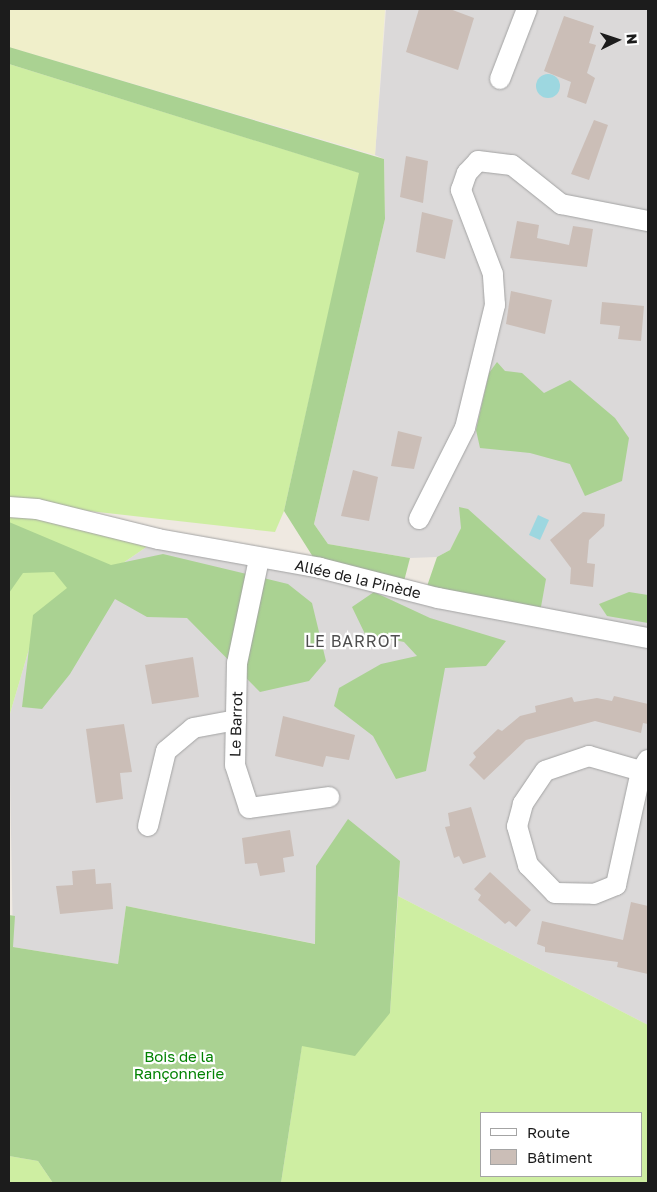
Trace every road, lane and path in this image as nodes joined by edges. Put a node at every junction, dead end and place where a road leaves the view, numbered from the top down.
1 (526, 9) edge
2 (500, 79) dead end
3 (648, 221) edge
4 (9, 507) edge
5 (419, 519) dead end
6 (259, 559) junction
7 (648, 638) edge
8 (236, 720) junction
9 (645, 766) edge
10 (329, 797) dead end
11 (148, 826) dead end

1 - 2 street
3 - 5 street
4 - 6 street, Allée de la Pinède
6 - 7 street, Allée de la Pinède
6 - 8 street, Le Barrot
8 - 10 street, Le Barrot
8 - 11 street
9 - 9 street

